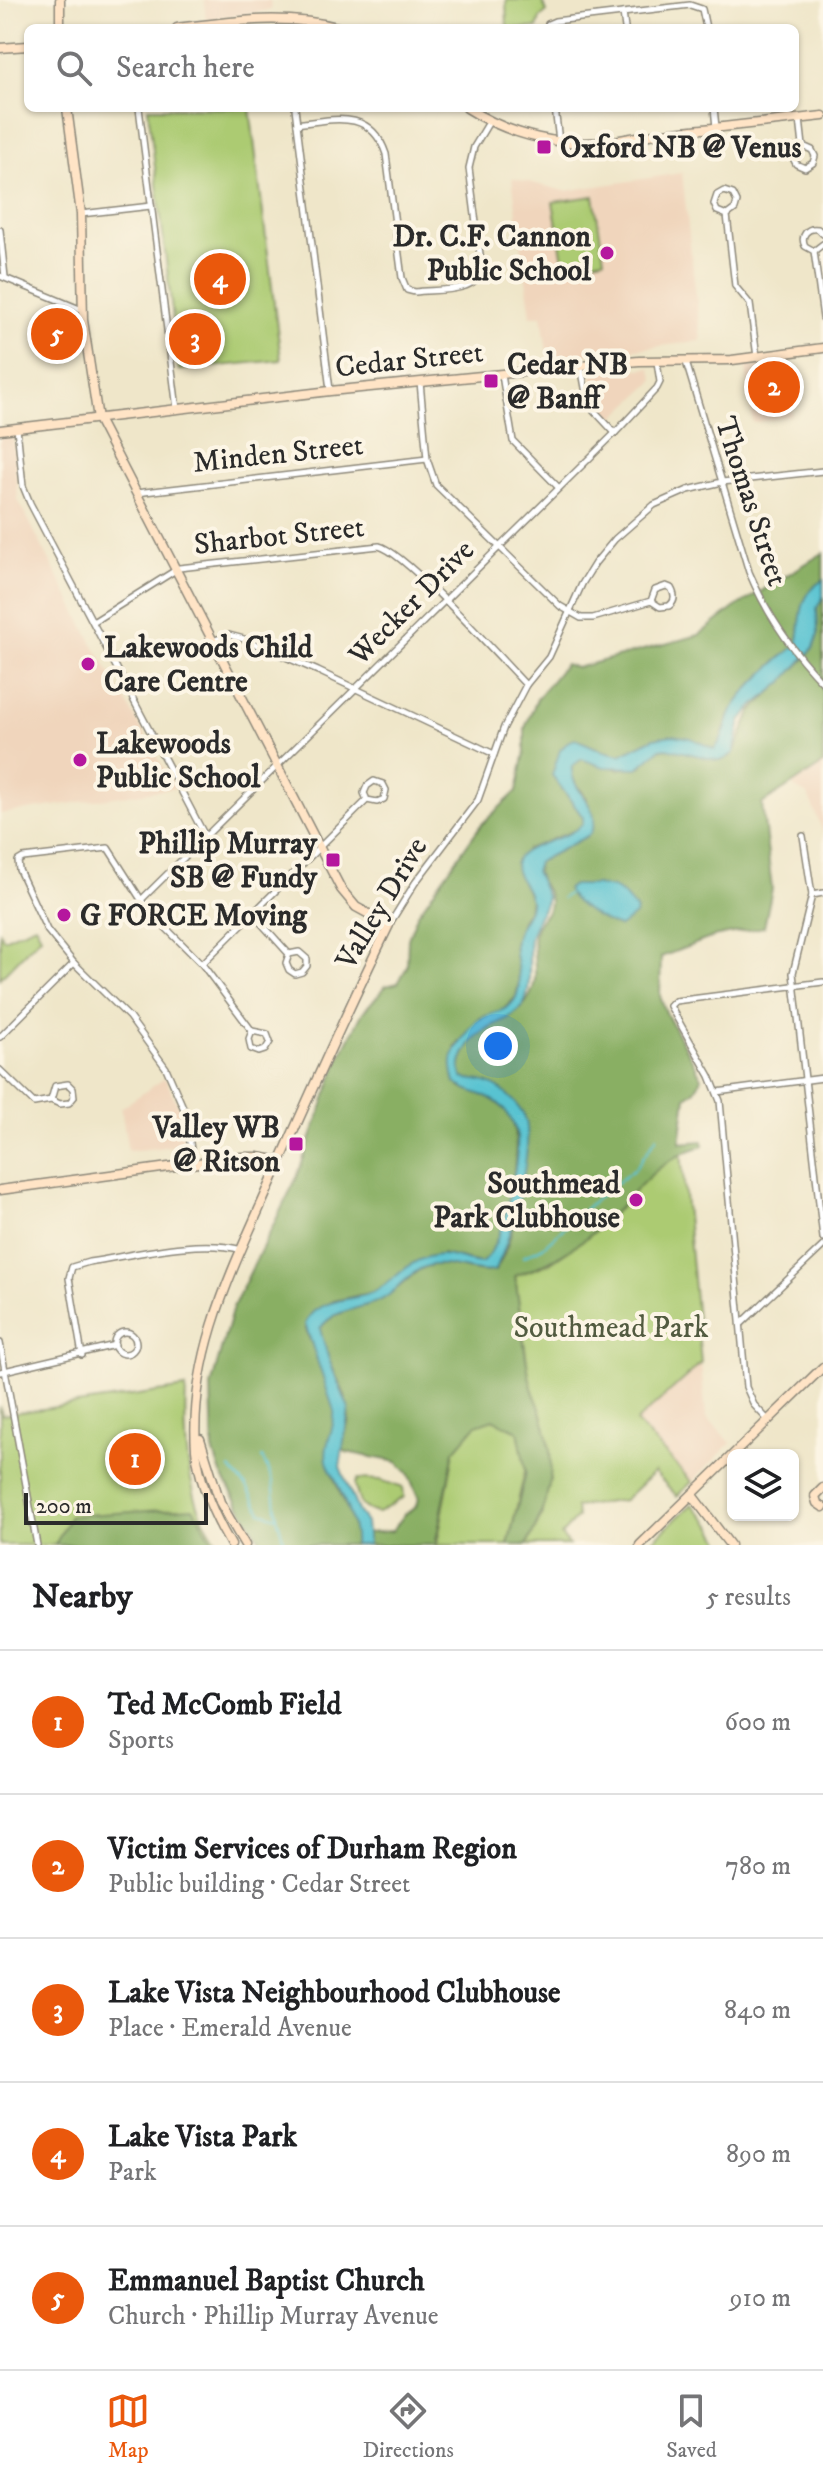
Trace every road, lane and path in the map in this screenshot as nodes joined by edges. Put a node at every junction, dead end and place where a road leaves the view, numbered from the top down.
1 (60, 0) edge
2 (623, 13) junction
3 (285, 23) edge
4 (60, 24) edge
5 (263, 24) edge
6 (548, 24) edge
7 (624, 24) edge
8 (705, 24) edge
9 (24, 46) edge
10 (0, 48) edge
11 (68, 112) edge
12 (139, 112) edge
13 (296, 112) edge
14 (473, 112) edge
15 (555, 112) edge
16 (714, 112) edge
17 (823, 116) edge
18 (800, 118) junction
19 (489, 122) junction
20 (297, 124) junction
21 (716, 128) junction
22 (559, 141) junction
23 (803, 146) junction
24 (151, 206) junction
25 (81, 214) junction
26 (727, 215) junction
27 (0, 230) edge
28 (823, 234) edge
29 (823, 244) edge
30 (814, 251) junction
31 (3, 277) edge
32 (83, 310) junction
33 (823, 318) edge
34 (823, 348) edge
35 (757, 357) junction
36 (656, 361) junction
37 (686, 362) junction
38 (581, 366) junction
39 (502, 374) junction
40 (420, 382) junction
41 (330, 391) junction
42 (177, 409) junction
43 (98, 419) junction
44 (17, 428) junction
45 (0, 430) edge
46 (615, 433) junction
47 (427, 459) junction
48 (823, 471) edge
49 (722, 482) junction
50 (559, 488) junction
51 (135, 493) junction
52 (498, 547) junction
53 (175, 570) junction
54 (444, 601) junction
55 (651, 601) junction
56 (569, 612) junction
57 (93, 622) junction
58 (212, 641) junction
59 (823, 683) edge
60 (526, 685) junction
61 (355, 689) junction
62 (494, 754) junction
63 (277, 764) junction
64 (367, 800) junction
65 (205, 836) junction
66 (803, 836) dead end
67 (319, 846) junction
68 (823, 893) edge
69 (812, 895) junction
70 (141, 900) junction
71 (252, 913) junction
72 (389, 925) junction
73 (289, 954) junction
74 (74, 963) junction
75 (202, 964) junction
76 (823, 982) edge
77 (794, 986) junction
78 (252, 1031) junction
79 (0, 1037) edge
80 (0, 1070) edge
81 (823, 1078) edge
82 (807, 1080) junction
83 (717, 1092) junction
84 (51, 1100) junction
85 (280, 1161) junction
86 (193, 1164) junction
87 (823, 1169) edge
88 (815, 1170) junction
89 (0, 1190) edge
90 (823, 1238) edge
91 (823, 1246) edge
92 (242, 1250) junction
93 (741, 1324) junction
94 (0, 1343) edge
95 (115, 1345) junction
96 (82, 1355) junction
97 (823, 1367) edge
98 (3, 1372) edge
99 (768, 1420) junction
100 (197, 1431) junction
101 (823, 1488) edge
102 (692, 1495) junction
103 (823, 1507) edge
104 (37, 1545) edge
105 (231, 1545) edge
106 (245, 1545) edge
107 (640, 1545) edge
108 (730, 1545) edge

1 - 4 street
2 - 6 street
2 - 7 street
2 - 8 street
3 - 5 street
9 - 10 street
11 - 25 street
12 - 24 street
13 - 20 street
14 - 19 street
15 - 22 street
16 - 21 street
17 - 18 street
18 - 21 street
18 - 23 street
19 - 20 street
19 - 22 street
20 - 41 street
21 - 22 street
23 - 23 street
24 - 25 street
24 - 42 street
25 - 32 street
26 - 26 street
26 - 35 street
27 - 31 street
28 - 30 street
29 - 30 street
30 - 33 street
31 - 32 street
32 - 43 street
34 - 35 street, Cedar Street
35 - 37 street, Cedar Street
36 - 37 street, Cedar Street
36 - 38 street, Cedar Street
36 - 46 street, Wecker Drive
37 - 49 street, Thomas Street
38 - 39 street, Cedar Street
38 - 46 street
39 - 40 street, Cedar Street
39 - 50 street
40 - 41 street, Cedar Street
40 - 47 street
41 - 42 street, Cedar Street
42 - 43 street, Cedar Street
43 - 44 street, Cedar Street
43 - 51 street
44 - 45 street, Cedar Street
44 - 57 street
46 - 50 street, Wecker Drive
47 - 51 street, Minden Street
47 - 52 street
48 - 49 street, Valley Drive
49 - 56 street, Valley Drive
49 - 59 street, Thomas Street
50 - 52 street, Wecker Drive
51 - 53 street
52 - 54 street, Wecker Drive
52 - 56 street
53 - 54 street, Sharbot Street
53 - 57 street, Sharbot Street
53 - 58 street
54 - 60 street, Sharbot Street
54 - 61 street, Wecker Drive
55 - 55 street
55 - 56 street
56 - 60 street, Valley Drive
57 - 65 street
58 - 61 street
58 - 63 street
60 - 62 street, Valley Drive
61 - 62 street
61 - 63 street, Wecker Drive
62 - 72 street, Valley Drive
63 - 65 street, Wecker Drive
63 - 67 street
64 - 64 street
64 - 67 street
65 - 70 street, Wecker Drive
66 - 69 street
67 - 71 street
67 - 72 street
68 - 69 street
69 - 77 street
70 - 74 street
70 - 75 street
71 - 73 street
71 - 75 street
72 - 85 street, Valley Drive
73 - 73 street
74 - 79 street
74 - 86 street
75 - 78 street
76 - 77 street
77 - 82 street
77 - 83 street
78 - 78 street
80 - 84 street
81 - 82 street
82 - 83 street
82 - 88 street
83 - 93 street
84 - 84 street
85 - 86 street
85 - 92 street, Valley Drive
86 - 89 street
87 - 88 street
88 - 90 street
91 - 93 street
92 - 96 street
92 - 100 street, Valley Drive
93 - 99 street
94 - 98 street
95 - 95 street
95 - 96 street
96 - 98 street
97 - 99 street
98 - 104 street
99 - 102 street
100 - 105 street, Valley Drive
100 - 106 street, Valley Drive
101 - 103 street
102 - 107 street
102 - 108 street

